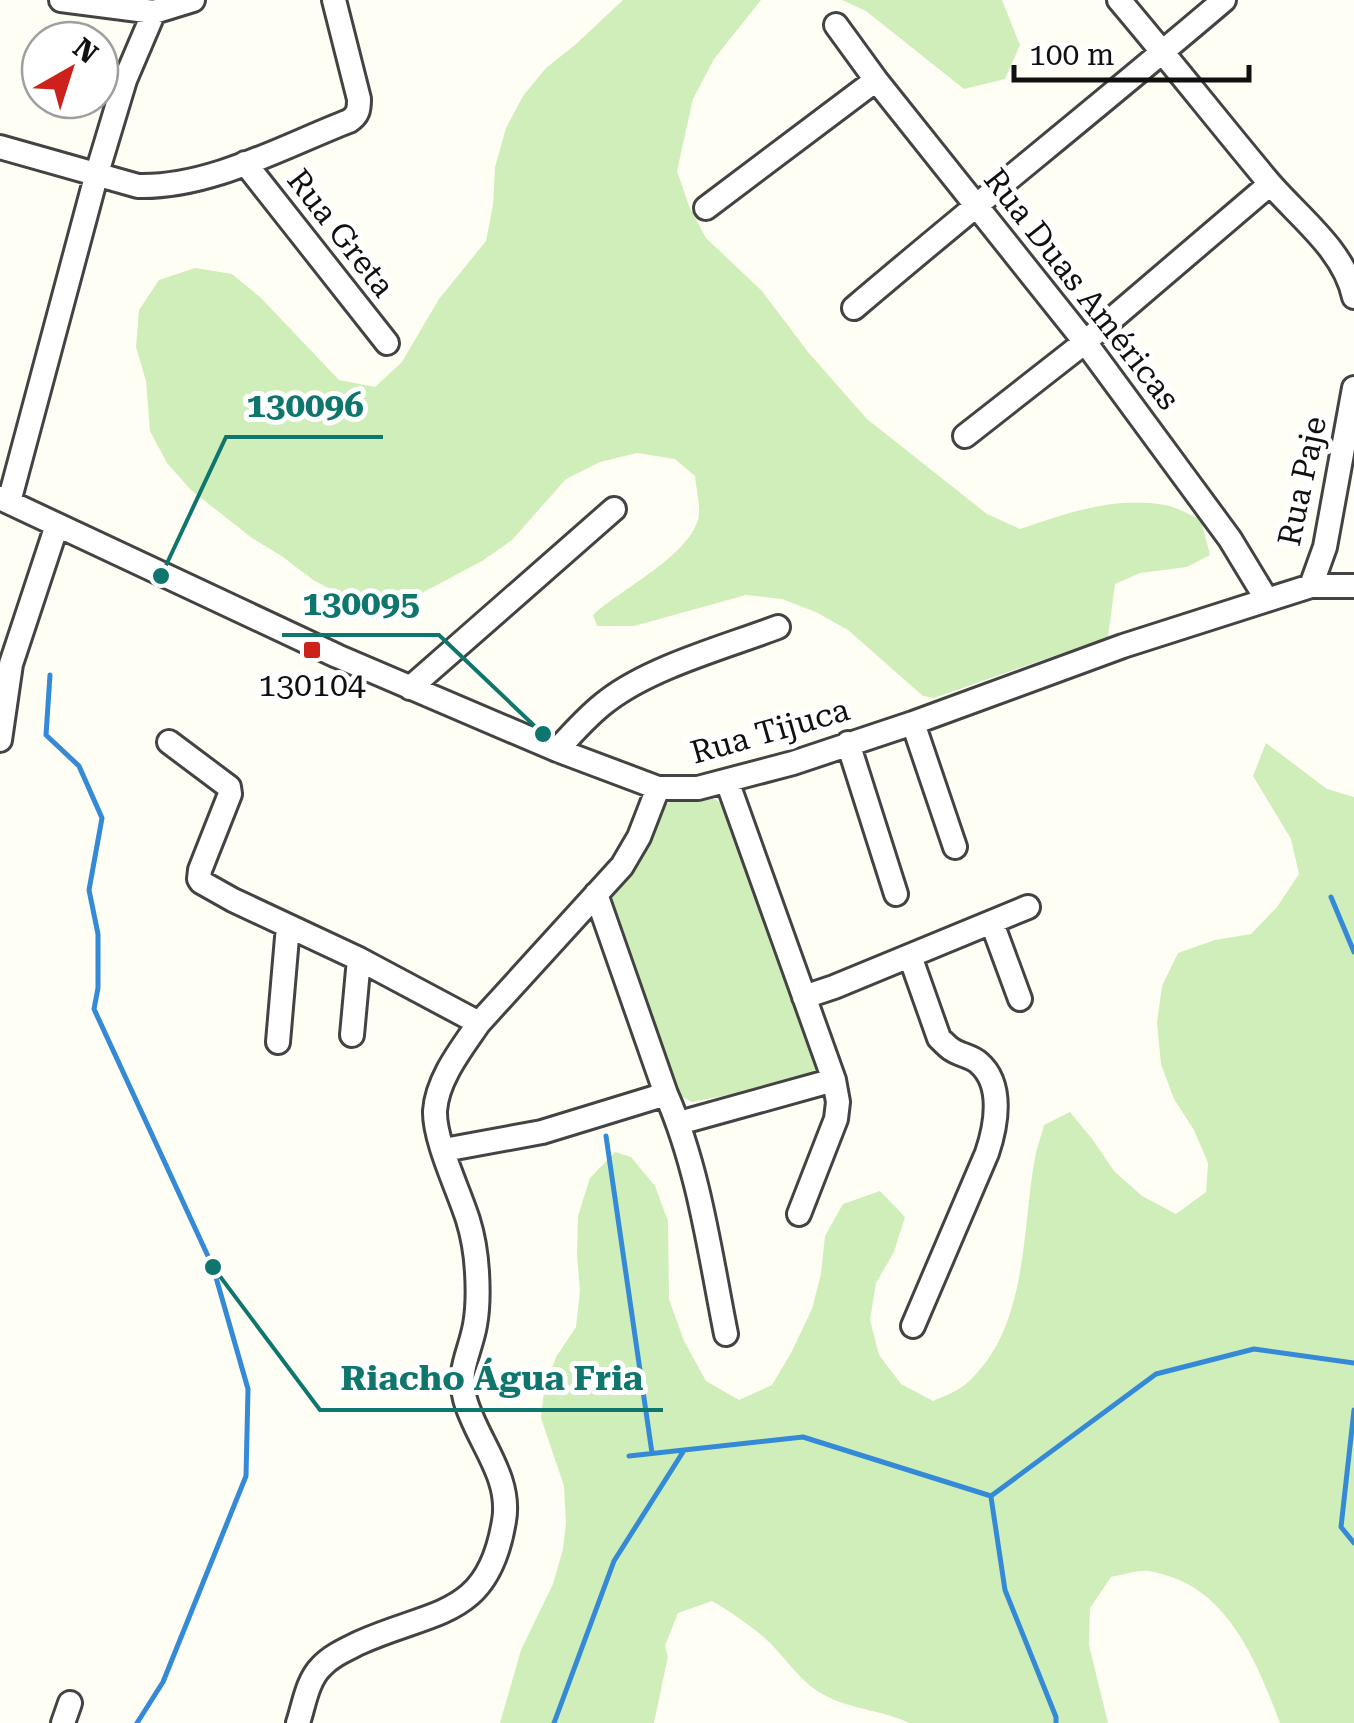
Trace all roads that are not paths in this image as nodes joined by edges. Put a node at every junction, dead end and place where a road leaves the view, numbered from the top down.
1 (62, 0) edge
2 (193, 0) edge
3 (334, 0) edge
4 (1119, 0) edge
5 (1224, 0) edge
6 (154, 12) junction
7 (836, 25) dead end
8 (1163, 52) junction
9 (876, 80) junction
10 (0, 147) edge
11 (245, 163) junction
12 (97, 173) junction
13 (1270, 184) junction
14 (976, 204) junction
15 (706, 208) dead end
16 (1354, 297) edge
17 (854, 308) dead end
18 (387, 342) dead end
19 (1084, 342) junction
20 (1354, 388) edge
21 (965, 436) dead end
22 (4, 500) edge
23 (614, 509) dead end
24 (57, 525) junction
25 (1311, 586) junction
26 (1354, 586) edge
27 (1267, 600) junction
28 (778, 627) dead end
29 (410, 688) junction
30 (914, 723) junction
31 (0, 740) edge
32 (169, 742) dead end
33 (848, 743) junction
34 (557, 750) junction
35 (727, 782) junction
36 (658, 788) junction
37 (955, 847) dead end
38 (596, 894) junction
39 (896, 894) dead end
40 (1028, 907) dead end
41 (992, 923) junction
42 (288, 926) junction
43 (910, 956) junction
44 (359, 959) junction
45 (804, 997) junction
46 (1020, 999) dead end
47 (479, 1024) junction
48 (352, 1035) dead end
49 (278, 1042) dead end
50 (834, 1080) junction
51 (666, 1094) junction
52 (679, 1123) junction
53 (444, 1150) junction
54 (799, 1214) dead end
55 (913, 1326) dead end
56 (726, 1334) dead end
57 (298, 1723) edge

1 - 6 street
2 - 6 street
3 - 11 street
4 - 8 street
5 - 8 street
6 - 12 street
7 - 9 street, Rua Duas Américas
8 - 13 street
8 - 14 street
9 - 14 street, Rua Duas Américas
9 - 15 street
10 - 12 street
11 - 12 street
11 - 18 street, Rua Greta
12 - 22 street
13 - 16 street
13 - 19 street
14 - 17 street
14 - 19 street, Rua Duas Américas
19 - 21 street
19 - 27 street, Rua Duas Américas
20 - 25 street, Rua Paje
22 - 24 street, Rua Tijuca
23 - 29 street
24 - 29 street, Rua Tijuca
24 - 31 street
25 - 26 street, Rua Tijuca
25 - 27 street, Rua Tijuca
27 - 30 street, Rua Tijuca
28 - 34 street
29 - 34 street, Rua Tijuca
30 - 33 street, Rua Tijuca
30 - 37 street
32 - 42 street
33 - 35 street, Rua Tijuca
33 - 39 street
34 - 36 street, Rua Tijuca
35 - 36 street, Rua Tijuca
35 - 45 street
36 - 38 street
38 - 47 street
38 - 51 street
40 - 41 street
41 - 43 street
41 - 46 street
42 - 44 street
42 - 49 street
43 - 45 street
43 - 55 street
44 - 47 street
44 - 48 street
45 - 50 street
47 - 53 street
50 - 52 street
50 - 54 street
51 - 52 street
51 - 53 street
52 - 56 street
53 - 57 street

